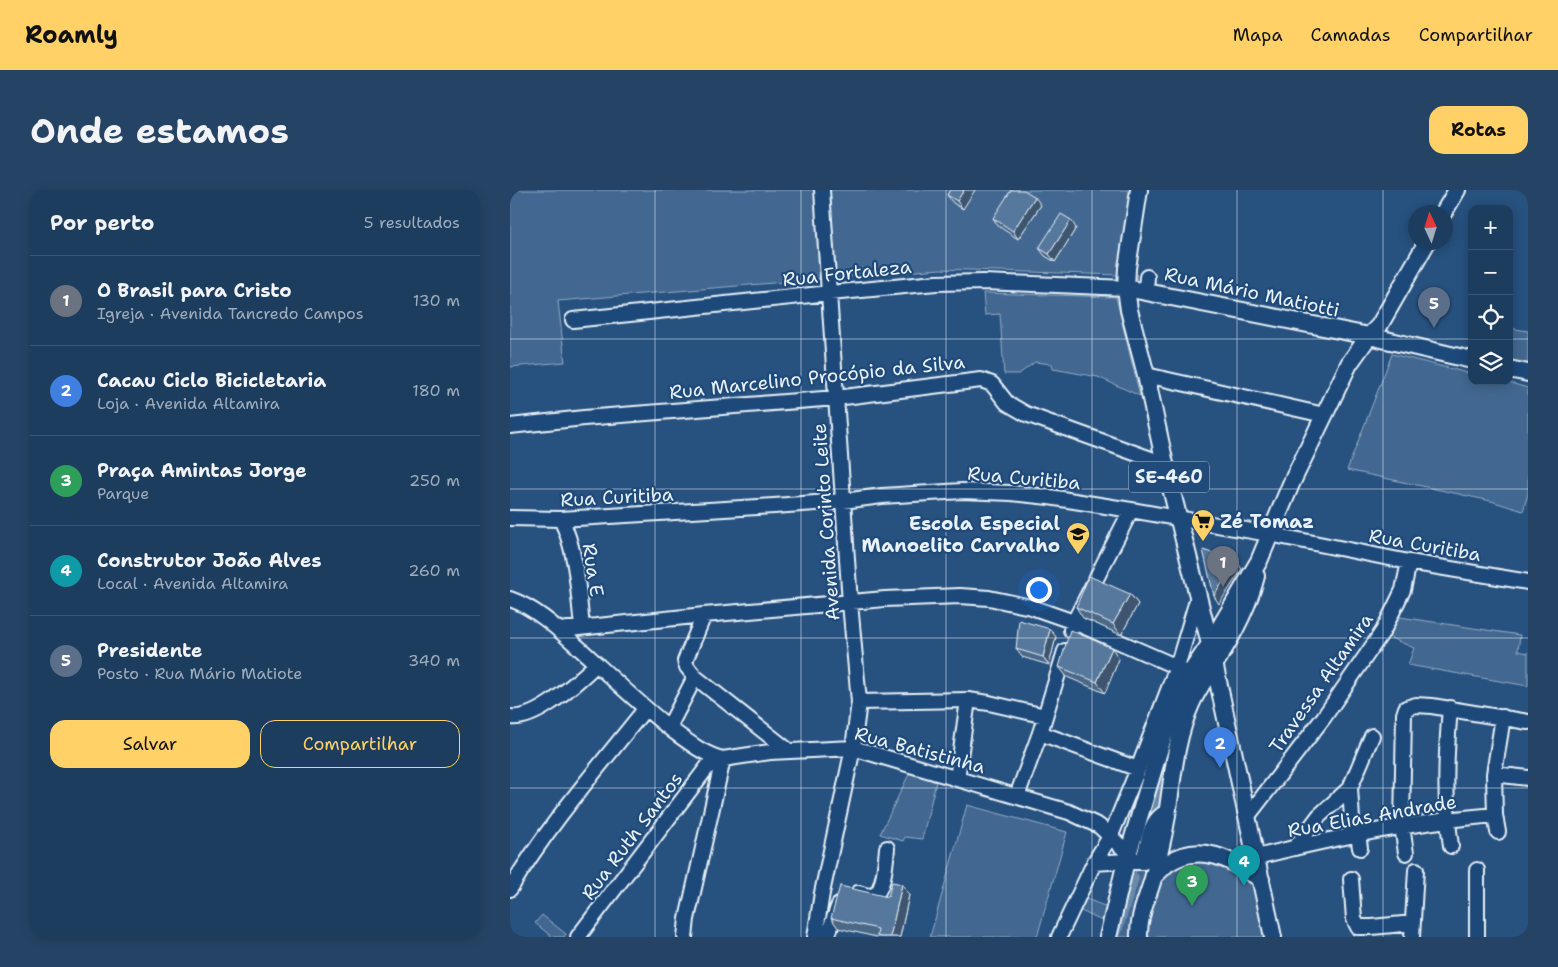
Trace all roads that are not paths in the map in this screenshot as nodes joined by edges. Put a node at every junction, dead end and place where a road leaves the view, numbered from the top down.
1 (822, 190) edge
2 (1139, 190) edge
3 (1457, 190) edge
4 (1448, 205) edge
5 (1422, 250) edge
6 (1126, 288) junction
7 (830, 293) junction
8 (573, 320) dead end
9 (1369, 336) junction
10 (1468, 359) edge
11 (1513, 370) edge
12 (1528, 373) edge
13 (1146, 375) junction
14 (836, 398) junction
15 (1324, 415) junction
16 (510, 426) edge
17 (1165, 464) junction
18 (844, 501) junction
19 (1130, 510) junction
20 (510, 518) edge
21 (561, 519) junction
22 (1180, 519) junction
23 (1269, 534) junction
24 (1259, 562) junction
25 (1409, 562) junction
26 (1528, 582) edge
27 (1198, 597) junction
28 (510, 599) edge
29 (850, 603) junction
30 (704, 615) junction
31 (1074, 622) junction
32 (582, 628) junction
33 (559, 630) junction
34 (1210, 644) junction
35 (597, 664) junction
36 (1214, 665) junction
37 (1183, 671) junction
38 (695, 677) junction
39 (968, 700) junction
40 (859, 702) junction
41 (1450, 708) junction
42 (645, 709) junction
43 (1046, 716) junction
44 (1503, 717) junction
45 (510, 718) edge
46 (1528, 722) edge
47 (669, 728) junction
48 (1040, 733) junction
49 (1372, 736) dead end
50 (853, 748) junction
51 (789, 751) junction
52 (719, 758) junction
53 (1138, 769) junction
54 (1494, 774) junction
55 (1528, 778) edge
56 (957, 779) junction
57 (1350, 788) junction
58 (1017, 796) junction
59 (1167, 815) junction
60 (1495, 816) junction
61 (1248, 817) junction
62 (1447, 819) junction
63 (1402, 826) junction
64 (1498, 832) dead end
65 (1110, 835) junction
66 (1356, 835) junction
67 (1451, 846) dead end
68 (887, 848) dead end
69 (1295, 848) junction
70 (1360, 848) dead end
71 (1406, 853) dead end
72 (1257, 857) junction
73 (1128, 858) junction
74 (1094, 863) junction
75 (1416, 870) dead end
76 (1478, 870) dead end
77 (1154, 876) junction
78 (1261, 879) junction
79 (1351, 879) dead end
80 (510, 889) edge
81 (1412, 930) edge
82 (578, 937) edge
83 (685, 937) edge
84 (815, 937) edge
85 (828, 937) edge
86 (1059, 937) edge
87 (1108, 937) edge
88 (1139, 937) edge
89 (1273, 937) edge
90 (1477, 937) edge

1 - 7 street, Avenida Corinto Leite
2 - 6 main road, SE-460
3 - 4 main road
5 - 9 main road
6 - 7 street, Rua Fortaleza
6 - 9 main road, Rua Mário Matiotti
6 - 13 main road, SE-460
7 - 8 street, Rua Fortaleza
7 - 14 street, Avenida Corinto Leite
9 - 10 main road, Rua Mário Matiotti
9 - 15 main road
11 - 12 main road
13 - 15 street
13 - 17 main road, SE-460
14 - 16 street, Rua Marcelino Procópio da Silva
14 - 17 street, Rua Marcelino Procópio da Silva
14 - 18 street, Avenida Corinto Leite
15 - 23 main road
17 - 22 main road, SE-460
18 - 19 street, Rua Curitiba
18 - 21 street, Rua Curitiba
18 - 29 street, Avenida Corinto Leite
19 - 22 street, Rua Curitiba
19 - 31 street
20 - 21 street, Rua Curitiba
21 - 32 street, Rua E
22 - 23 street, Rua Curitiba
22 - 27 main road, SE-460
23 - 24 main road
23 - 25 street, Rua Curitiba
24 - 34 main road
24 - 36 main road
25 - 26 street, Rua Curitiba
25 - 61 street, Travessa Altamira
27 - 34 main road, SE-460
27 - 37 street
28 - 33 street
29 - 30 street
29 - 31 street
29 - 40 street, Avenida Corinto Leite
30 - 32 street
30 - 38 street
31 - 37 street
31 - 43 street
32 - 33 street
33 - 35 street
34 - 36 main road, SE-460
34 - 37 main road
35 - 42 street
35 - 45 street
36 - 59 main road
36 - 61 main road, SE-460
37 - 53 street
37 - 73 main road
38 - 47 street
38 - 51 street
39 - 40 street
39 - 43 street
39 - 56 street
40 - 50 street, Avenida Corinto Leite
41 - 44 street
41 - 62 street
41 - 63 street
42 - 47 street
42 - 80 street
43 - 48 street
44 - 46 street
44 - 54 street
47 - 52 street
48 - 53 street
48 - 58 street
49 - 57 street
50 - 51 street, Rua Batistinha
50 - 56 street, Rua Batistinha
50 - 84 street, Avenida Corinto Leite
51 - 52 street, Rua Batistinha
52 - 82 street, Rua Ruth Santos
52 - 83 street
53 - 65 street
54 - 55 street
54 - 60 street
56 - 58 street, Rua Batistinha
57 - 66 street
57 - 69 street
58 - 65 street, Rua Batistinha
59 - 73 main road
59 - 77 main road
60 - 62 street, Rua Elias Andrade
60 - 64 street
61 - 72 main road, SE-460
62 - 63 street, Rua Elias Andrade
62 - 67 street
63 - 66 street, Rua Elias Andrade
63 - 71 street
65 - 73 street, Rua Batistinha
65 - 74 street
66 - 69 street, Rua Elias Andrade
66 - 70 street
68 - 85 street
69 - 72 street, Rua Elias Andrade
72 - 78 main road, SE-460
73 - 74 street
73 - 87 main road
74 - 86 street
75 - 81 street
76 - 90 street
77 - 78 main road
77 - 88 main road
78 - 89 main road, SE-460
79 - 81 street

